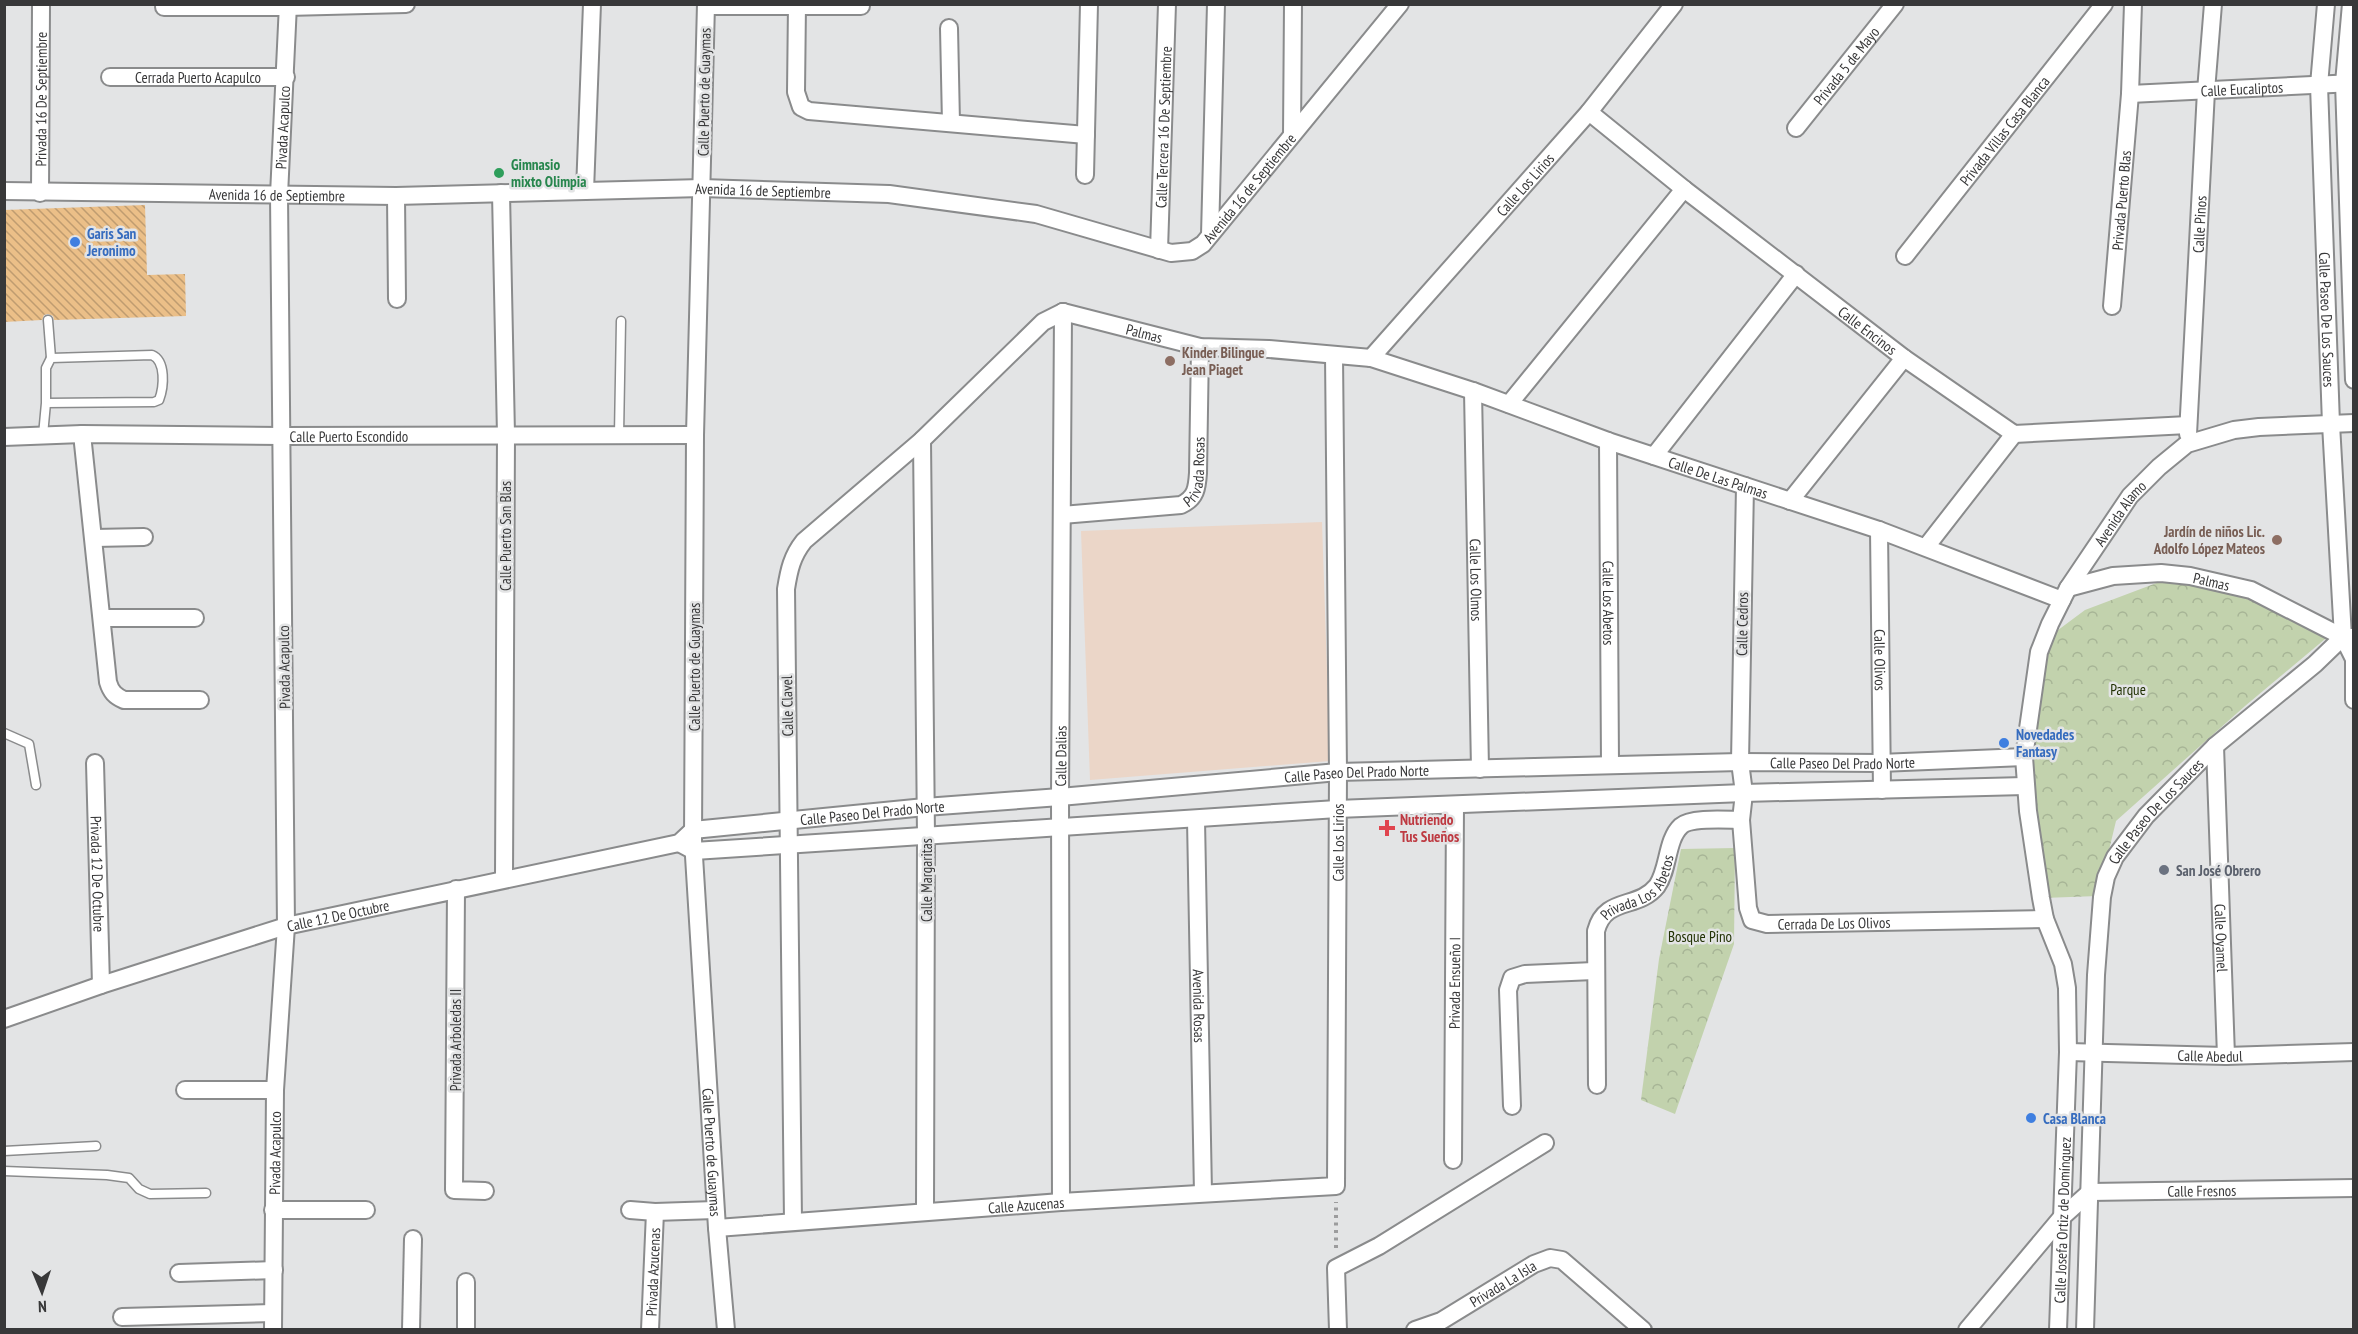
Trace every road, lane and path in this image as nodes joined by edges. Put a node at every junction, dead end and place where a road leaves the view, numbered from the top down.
1 (406, 4) edge
2 (592, 4) edge
3 (1089, 4) edge
4 (1167, 4) edge
5 (1216, 4) edge
6 (1293, 4) edge
7 (1400, 4) edge
8 (1674, 4) edge
9 (1895, 4) edge
10 (2104, 4) edge
11 (2133, 4) edge
12 (2213, 4) edge
13 (2326, 4) edge
14 (2351, 4) edge
15 (706, 5) edge
16 (797, 5) edge
17 (41, 6) edge
18 (287, 6) edge
19 (861, 6) edge
20 (164, 7) dead end
21 (949, 28) dead end
22 (110, 77) dead end
23 (286, 77) junction
24 (2349, 83) edge
25 (2319, 85) junction
26 (2206, 91) junction
27 (2130, 94) junction
28 (1589, 112) junction
29 (951, 123) junction
30 (1796, 128) dead end
31 (1086, 135) junction
32 (1292, 135) junction
33 (1085, 175) dead end
34 (702, 188) junction
35 (1684, 189) junction
36 (4, 191) edge
37 (585, 191) junction
38 (40, 193) junction
39 (501, 193) junction
40 (279, 195) junction
41 (396, 196) junction
42 (1210, 235) junction
43 (1159, 250) junction
44 (1905, 256) dead end
45 (1796, 274) junction
46 (397, 299) dead end
47 (2112, 306) dead end
48 (1063, 312) junction
49 (48, 320) dead end
50 (621, 321) dead end
51 (1200, 347) junction
52 (1334, 355) junction
53 (51, 358) junction
54 (1371, 358) junction
55 (1904, 358) junction
56 (2354, 380) edge
57 (1473, 391) junction
58 (46, 403) junction
59 (1509, 404) junction
60 (2354, 423) edge
61 (2331, 424) junction
62 (2188, 425) junction
63 (82, 434) junction
64 (2014, 434) junction
65 (42, 435) junction
66 (506, 435) junction
67 (619, 435) junction
68 (694, 435) junction
69 (281, 436) junction
70 (4, 437) edge
71 (922, 440) junction
72 (1608, 441) junction
73 (2187, 444) junction
74 (1654, 456) junction
75 (1745, 486) junction
76 (1790, 501) junction
77 (1062, 515) junction
78 (1879, 530) junction
79 (144, 537) dead end
80 (94, 538) junction
81 (1926, 547) junction
82 (2065, 594) junction
83 (102, 618) junction
84 (195, 618) dead end
85 (2348, 637) edge
86 (2353, 656) edge
87 (200, 700) dead end
88 (2354, 700) edge
89 (4, 733) edge
90 (2216, 746) junction
91 (2024, 757) junction
92 (1740, 762) junction
93 (96, 763) dead end
94 (1881, 763) junction
95 (1610, 765) junction
96 (1480, 769) junction
97 (1338, 772) junction
98 (36, 785) dead end
99 (2025, 786) junction
100 (1882, 790) junction
101 (1744, 793) junction
102 (1060, 797) junction
103 (1455, 805) junction
104 (925, 807) junction
105 (1336, 809) junction
106 (788, 820) junction
107 (1196, 820) junction
108 (1741, 820) junction
109 (1060, 827) junction
110 (693, 830) junction
111 (926, 836) junction
112 (679, 843) junction
113 (790, 844) junction
114 (694, 851) junction
115 (504, 878) junction
116 (456, 890) junction
117 (2045, 919) junction
118 (286, 926) junction
119 (1594, 971) junction
120 (101, 985) junction
121 (4, 1019) edge
122 (2095, 1051) junction
123 (2068, 1052) junction
124 (2354, 1052) edge
125 (2226, 1056) junction
126 (1597, 1085) dead end
127 (185, 1090) dead end
128 (275, 1090) junction
129 (1512, 1106) dead end
130 (1545, 1143) dead end
131 (96, 1146) dead end
132 (4, 1150) edge
133 (1453, 1161) dead end
134 (4, 1171) edge
135 (1336, 1186) junction
136 (2354, 1188) edge
137 (484, 1191) dead end
138 (2090, 1192) junction
139 (206, 1193) dead end
140 (1203, 1193) junction
141 (1061, 1202) junction
142 (273, 1210) junction
143 (366, 1210) dead end
144 (630, 1210) dead end
145 (715, 1210) junction
146 (655, 1212) junction
147 (925, 1212) junction
148 (2061, 1218) junction
149 (793, 1221) junction
150 (717, 1228) junction
151 (413, 1239) dead end
152 (1336, 1268) junction
153 (274, 1270) junction
154 (179, 1273) dead end
155 (466, 1282) dead end
156 (122, 1317) dead end
157 (273, 1321) edge
158 (411, 1329) edge
159 (466, 1329) edge
160 (651, 1329) edge
161 (726, 1329) edge
162 (1338, 1329) edge
163 (1415, 1329) edge
164 (1643, 1329) edge
165 (1967, 1329) edge
166 (2058, 1329) edge
167 (2085, 1329) edge

1 - 18 street
2 - 37 street
3 - 31 street
4 - 43 street, Calle Tercera 16 De Septiembre
5 - 42 street
6 - 32 street
7 - 32 street, Avenida 16 de Septiembre
8 - 28 street, Calle Los Lirios
9 - 30 street, Privada 5 de Mayo
10 - 44 street, Privada Villas Casa Blanca
11 - 27 street, Privada Puerto Blas
12 - 26 street, Calle Pinos
13 - 25 street, Calle Paseo De Los Sauces
14 - 24 street, Calle Paseo De Los Sauces
15 - 16 street
15 - 34 street, Calle Puerto de Guaymas
16 - 19 street
16 - 29 street
17 - 38 street, Privada 16 De Septiembre
18 - 20 street
18 - 23 street, Pivada Acapulco
21 - 29 street
22 - 23 street, Cerrada Puerto Acapulco
23 - 40 street, Pivada Acapulco
24 - 25 street, Calle Eucaliptos
24 - 56 street, Calle Paseo De Los Sauces
25 - 26 street, Calle Eucaliptos
25 - 61 street, Calle Paseo De Los Sauces
26 - 27 street, Calle Eucaliptos
26 - 62 street, Calle Pinos
27 - 47 street, Privada Puerto Blas
28 - 35 street, Calle Encinos
28 - 54 street, Calle Los Lirios
29 - 31 street
31 - 33 street
32 - 42 street, Avenida 16 de Septiembre
34 - 37 street, Avenida 16 de Septiembre
34 - 43 street, Avenida 16 de Septiembre
34 - 68 street, Calle Puerto de Guaymas
35 - 45 street, Calle Encinos
35 - 59 street
36 - 38 street, Avenida 16 de Septiembre
37 - 39 street, Avenida 16 de Septiembre
38 - 40 street, Avenida 16 de Septiembre
39 - 41 street, Avenida 16 de Septiembre
39 - 66 street, Calle Puerto San Blas
40 - 41 street, Avenida 16 de Septiembre
40 - 69 street, Pivada Acapulco
41 - 46 street
42 - 43 street, Avenida 16 de Septiembre
45 - 55 street, Calle Encinos
45 - 74 street
48 - 51 street, Palmas
48 - 71 street, Calle Clavel
48 - 77 street, Calle Dalias
49 - 53 lane
50 - 67 lane
51 - 52 street, Palmas
51 - 77 street, Privada Rosas
52 - 54 street, Palmas
52 - 97 street, Calle Los Lirios
53 - 58 lane
53 - 58 lane
54 - 57 street, Calle De Las Palmas
55 - 64 street, Calle Encinos
55 - 76 street
57 - 59 street, Calle De Las Palmas
57 - 96 street, Calle Los Olmos
58 - 65 lane
59 - 72 street, Calle De Las Palmas
60 - 61 street, Avenida Alamo
61 - 73 street, Avenida Alamo
61 - 85 street, Calle Paseo De Los Sauces
62 - 64 street
62 - 73 street, Calle Pinos
63 - 65 street, Calle Puerto Escondido
63 - 69 street, Calle Puerto Escondido
63 - 80 street
64 - 81 street
65 - 70 street, Calle Puerto Escondido
66 - 67 street, Calle Puerto Escondido
66 - 69 street, Calle Puerto Escondido
66 - 115 street, Calle Puerto San Blas
67 - 68 street, Calle Puerto Escondido
68 - 110 street, Calle Puerto de Guaymas
69 - 118 street, Pivada Acapulco
71 - 104 street, Calle Margaritas
71 - 106 street, Calle Clavel
72 - 74 street, Calle De Las Palmas
72 - 95 street, Calle Los Abetos
73 - 82 street, Avenida Alamo
74 - 75 street, Calle De Las Palmas
75 - 76 street, Calle De Las Palmas
75 - 92 street, Calle Cedros
76 - 78 street, Calle De Las Palmas
77 - 102 street, Calle Dalias
78 - 81 street, Calle De Las Palmas
78 - 94 street, Calle Olivos
79 - 80 street
80 - 83 street
81 - 82 street, Calle De Las Palmas
82 - 85 street, Palmas
82 - 91 street, Avenida Alamo
83 - 84 street
83 - 87 street
85 - 86 street
85 - 90 street, Calle Paseo De Los Sauces
86 - 88 street
89 - 98 lane
90 - 122 street, Calle Paseo De Los Sauces
90 - 125 street, Calle Oyamel
91 - 94 street, Calle Paseo Del Prado Norte
91 - 99 street, Calle Josefa Ortiz de Domínguez
92 - 94 street, Calle Paseo Del Prado Norte
92 - 95 street, Calle Paseo Del Prado Norte
92 - 101 street, Calle Cedros
93 - 120 street, Privada 12 De Octubre
94 - 100 street, Calle Olivos
95 - 96 street, Calle Paseo Del Prado Norte
96 - 97 street, Calle Paseo Del Prado Norte
97 - 102 street, Calle Paseo Del Prado Norte
97 - 105 street, Calle Los Lirios
99 - 100 street, Calle Paseo Del Prado Norte
99 - 117 street, Calle Josefa Ortiz de Domínguez
100 - 101 street, Calle Paseo Del Prado Norte
101 - 103 street, Calle Paseo Del Prado Norte
101 - 108 street, Cerrada De Los Olivos
102 - 104 street, Calle Paseo Del Prado Norte
102 - 109 street, Calle Dalias
103 - 105 street, Calle Paseo Del Prado Norte
103 - 133 street, Privada Ensueño I
104 - 106 street, Calle Paseo Del Prado Norte
104 - 111 street, Calle Margaritas
105 - 107 street, Calle Paseo Del Prado Norte
105 - 135 street, Calle Los Lirios
106 - 110 street, Calle Paseo Del Prado Norte
106 - 113 street, Calle Clavel
107 - 109 street, Calle Paseo Del Prado Norte
107 - 140 street, Avenida Rosas
108 - 117 street, Cerrada De Los Olivos
108 - 119 street, Privada Los Abetos
109 - 111 street, Calle Paseo Del Prado Norte
109 - 141 street, Calle Dalias
110 - 112 street
110 - 114 street, Calle Puerto de Guaymas
111 - 113 street, Calle Paseo Del Prado Norte
111 - 147 street, Calle Margaritas
112 - 114 street
112 - 115 street, Calle 12 De Octubre
113 - 114 street, Calle Paseo Del Prado Norte
113 - 149 street, Calle Clavel
114 - 145 street, Calle Puerto de Guaymas
115 - 116 street, Calle 12 De Octubre
116 - 118 street, Calle 12 De Octubre
116 - 137 street, Privada Arboledas II
117 - 123 street, Calle Josefa Ortiz de Domínguez
118 - 120 street, Calle 12 De Octubre
118 - 128 street, Pivada Acapulco
119 - 126 street, Privada Los Abetos
119 - 129 street
120 - 121 street, Calle 12 De Octubre
122 - 123 street, Calle Abedul
122 - 125 street, Calle Abedul
122 - 138 street, Calle Josefa Ortiz de Domínguez
123 - 148 street, Calle Josefa Ortiz de Domínguez
124 - 125 street, Calle Abedul
127 - 128 street
128 - 142 street, Pivada Acapulco
130 - 152 street
131 - 132 lane
134 - 139 lane
135 - 140 street, Calle Azucenas
135 - 152 path
136 - 138 street, Calle Fresnos
138 - 148 street
138 - 167 street, Calle Josefa Ortiz de Domínguez
140 - 141 street, Calle Azucenas
141 - 147 street, Calle Azucenas
142 - 143 street
142 - 153 street, Pivada Acapulco
144 - 146 street
145 - 146 street
145 - 150 street, Calle Puerto de Guaymas
146 - 160 street, Privada Azucenas
147 - 149 street, Calle Azucenas
148 - 165 street
148 - 166 street, Calle Josefa Ortiz de Domínguez
149 - 150 street, Calle Azucenas
150 - 161 street, Calle Puerto de Guaymas
151 - 158 street
152 - 162 street
153 - 154 street
153 - 157 street, Pivada Acapulco
155 - 159 street
156 - 157 street
163 - 164 street, Privada La Isla

